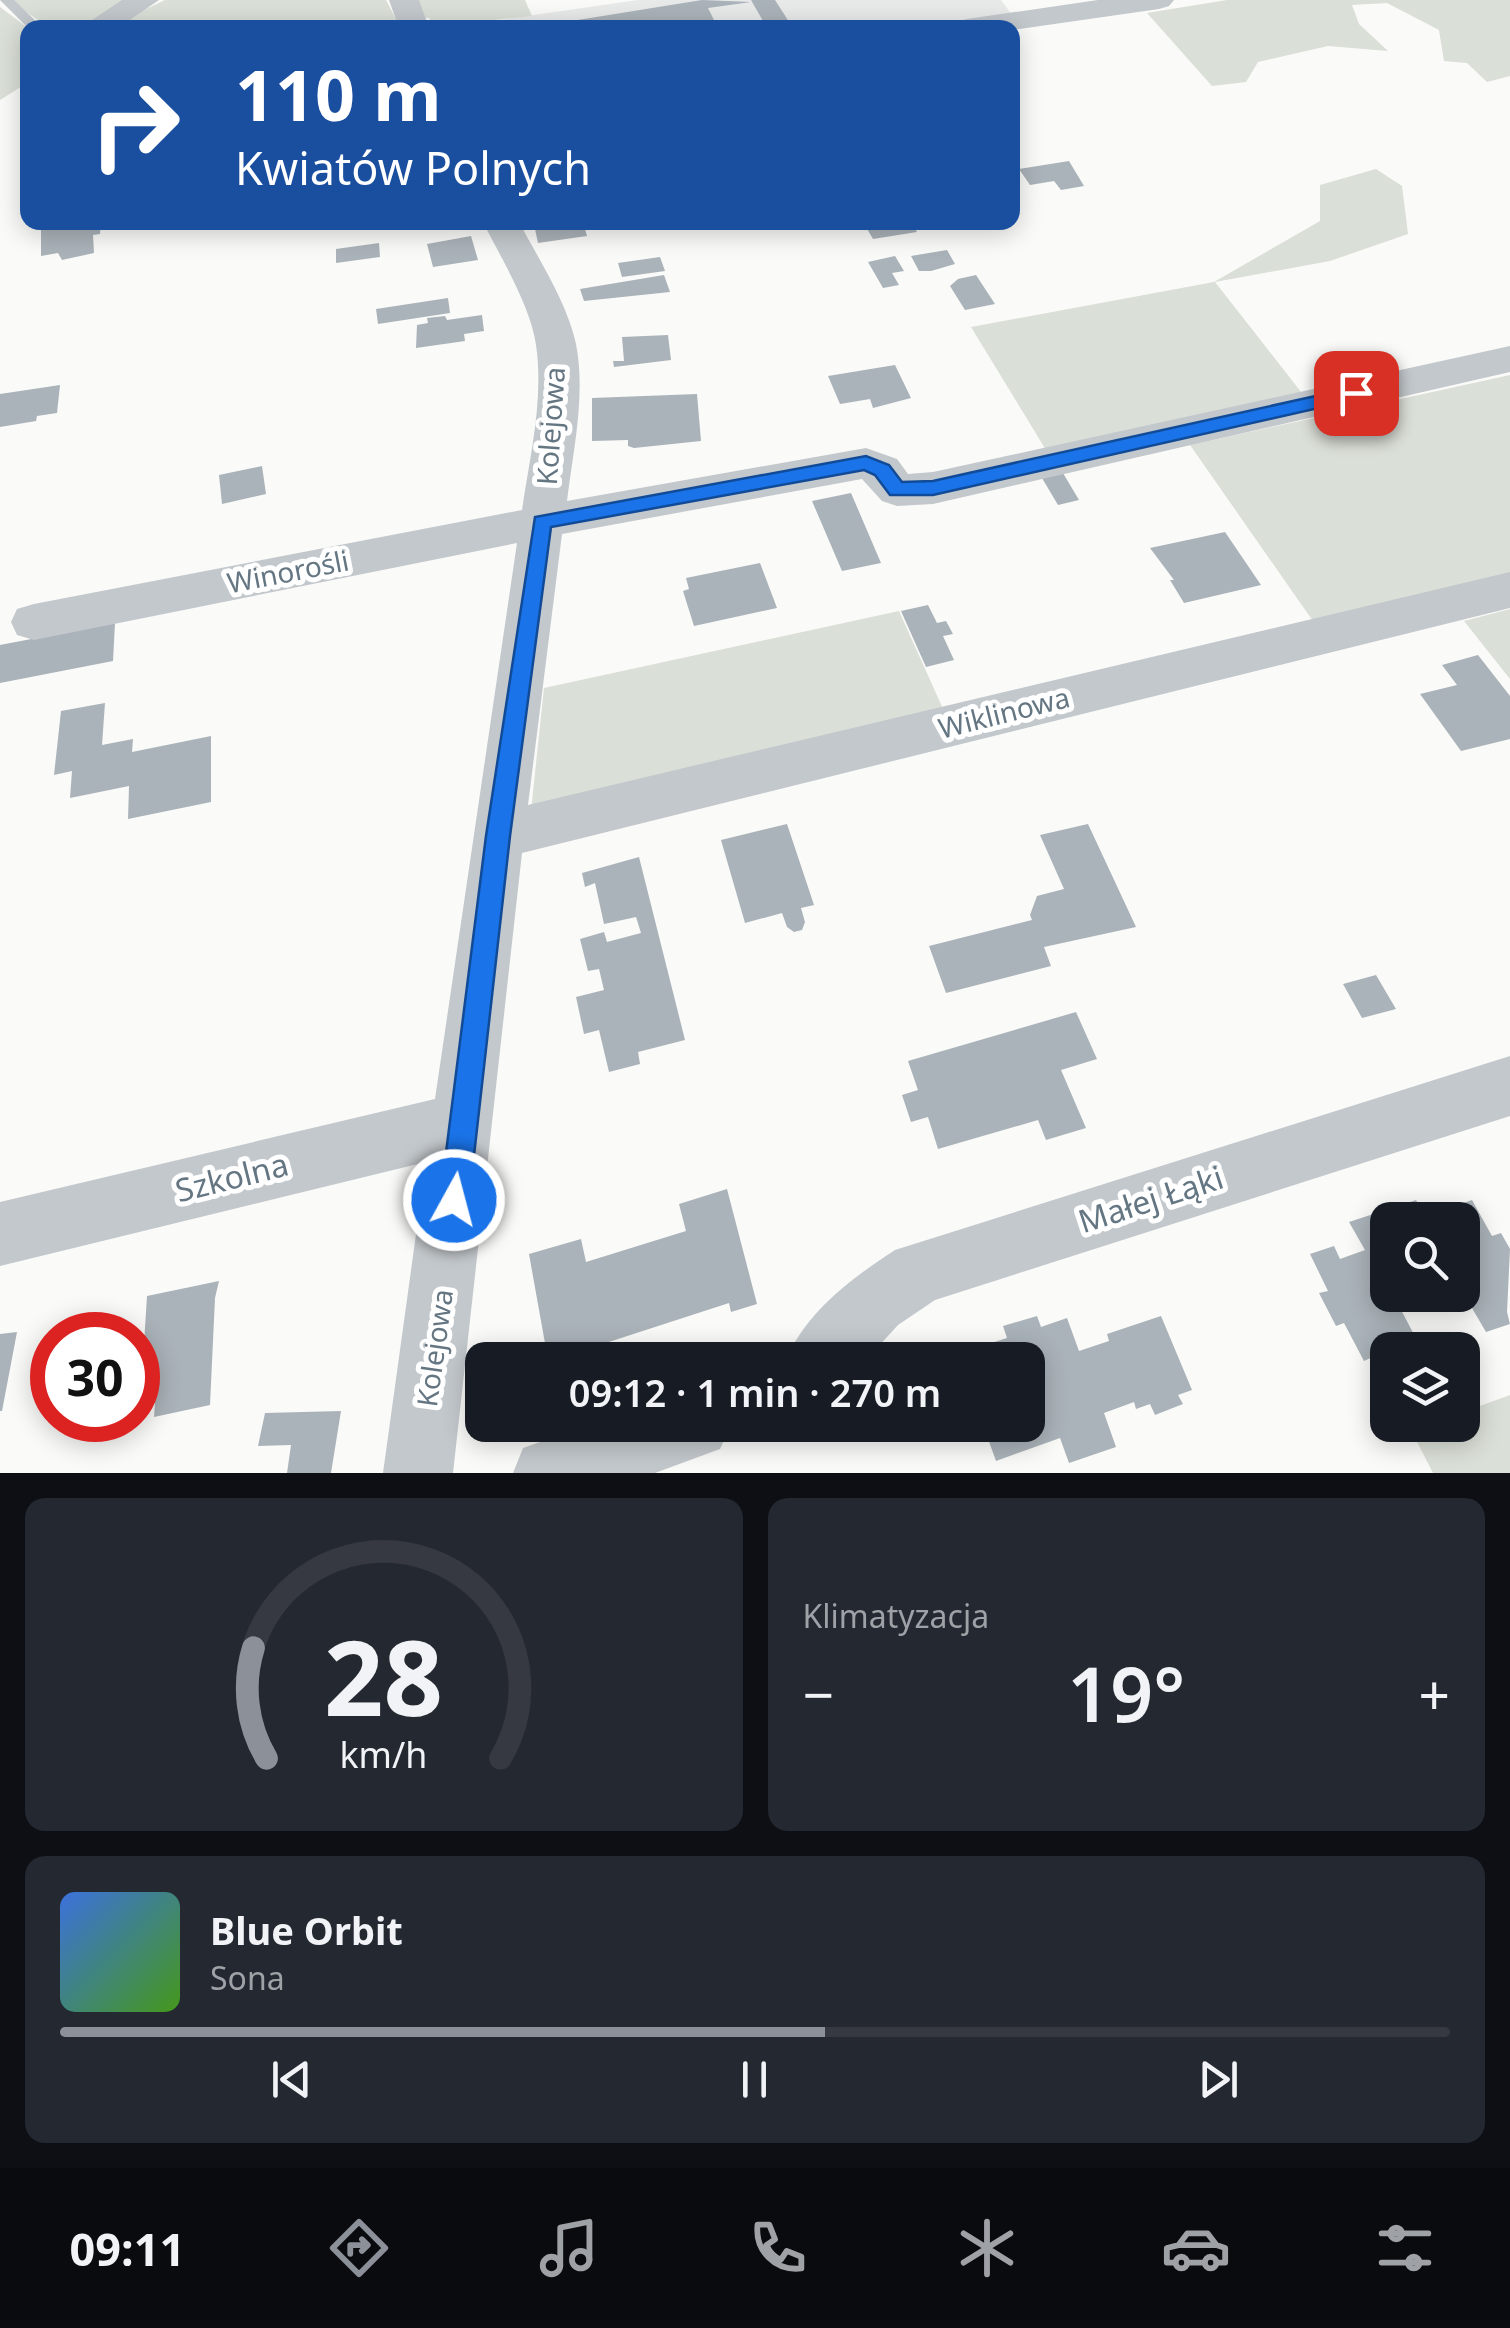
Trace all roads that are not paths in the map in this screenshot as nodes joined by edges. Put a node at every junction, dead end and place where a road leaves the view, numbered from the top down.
1 (4, 0) edge
2 (144, 0) edge
3 (1160, 0) edge
4 (27, 20) edge
5 (109, 20) edge
6 (1020, 20) edge
7 (505, 230) edge
8 (1510, 359) edge
9 (542, 522) junction
10 (1510, 590) edge
11 (34, 622) dead end
12 (498, 836) junction
13 (1510, 1086) edge
14 (464, 1122) junction
15 (0, 1234) edge
16 (837, 1342) edge
17 (644, 1442) edge
18 (418, 1473) edge
19 (548, 1473) edge

1 - 4 lane
2 - 5 street
3 - 6 street
7 - 9 street, Kolejowa
8 - 9 street, Winorośli
9 - 11 street, Winorośli
9 - 12 street, Kolejowa
10 - 12 street, Wiklinowa
12 - 14 street, Kolejowa
13 - 16 street, Małej Łąki
14 - 15 street, Szkolna
14 - 18 street, Kolejowa
17 - 19 street

